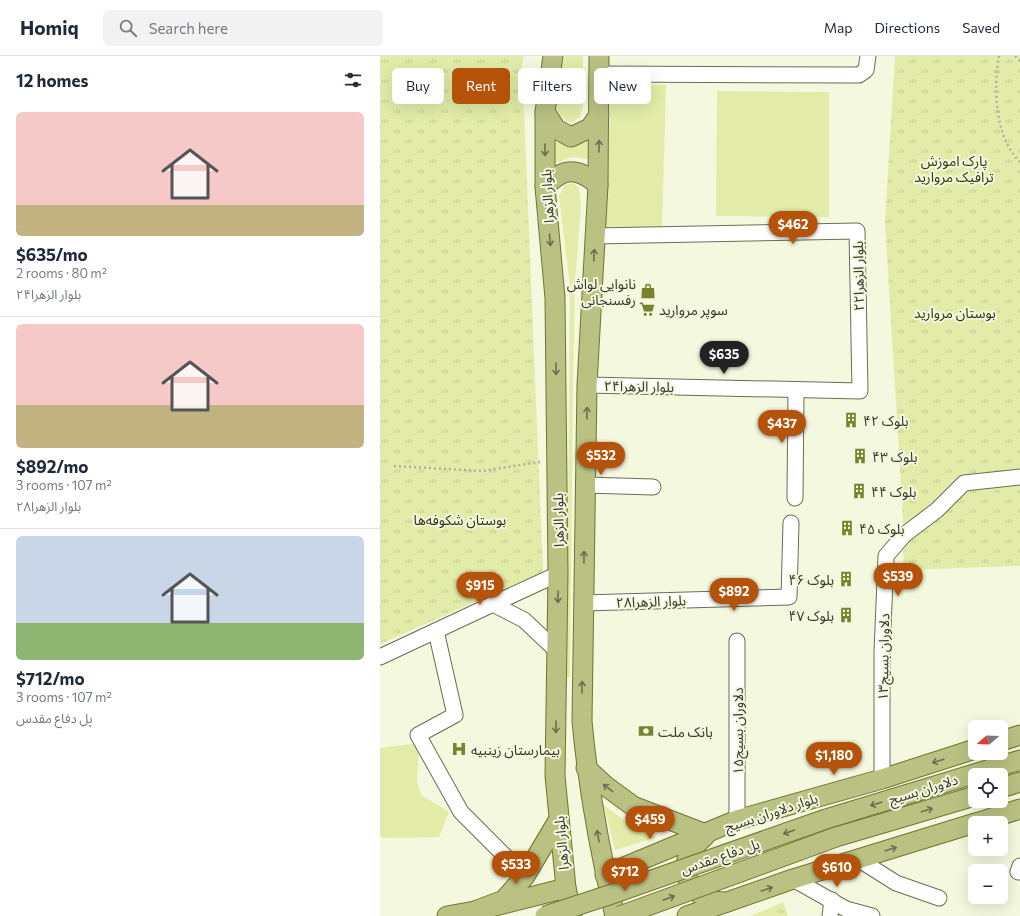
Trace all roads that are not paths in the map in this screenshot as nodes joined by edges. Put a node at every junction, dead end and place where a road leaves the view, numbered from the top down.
1 (553, 56) edge
2 (868, 56) edge
3 (598, 65) edge
4 (545, 112) junction
5 (599, 115) junction
6 (598, 185) junction
7 (545, 187) junction
8 (594, 236) junction
9 (587, 385) junction
10 (796, 390) junction
11 (860, 392) joint
12 (1020, 477) edge
13 (585, 485) junction
14 (653, 487) dead end
15 (795, 498) dead end
16 (790, 523) dead end
17 (558, 574) junction
18 (584, 603) junction
19 (494, 604) junction
20 (436, 631) junction
21 (738, 641) dead end
22 (557, 651) junction
23 (380, 657) edge
24 (1020, 735) edge
25 (1008, 739) edge
26 (968, 751) edge
27 (1020, 760) edge
28 (586, 768) junction
29 (882, 778) junction
30 (1020, 782) edge
31 (1008, 786) edge
32 (968, 798) edge
33 (1020, 810) edge
34 (1000, 816) edge
35 (559, 819) junction
36 (826, 819) joint
37 (736, 820) junction
38 (968, 825) edge
39 (706, 834) junction
40 (836, 838) joint
41 (858, 859) junction
42 (605, 875) junction
43 (525, 876) junction
44 (794, 880) junction
45 (566, 888) junction
46 (939, 898) dead end
47 (832, 900) junction
48 (730, 902) junction
49 (478, 914) edge
50 (446, 916) edge
51 (545, 916) edge
52 (572, 916) edge
53 (615, 916) edge
54 (620, 916) edge
55 (687, 916) edge
56 (704, 916) edge
57 (830, 916) edge
58 (872, 916) edge

1 - 4 main road, بلوار الزهرا
2 - 3 street
3 - 5 main road, بلوار الزهرا
4 - 5 main road
4 -> 7 main road, بلوار الزهرا
6 -> 5 main road, بلوار الزهرا
6 - 7 main road
6 - 8 main road, بلوار الزهرا
7 -> 17 main road, بلوار الزهرا
9 -> 8 main road, بلوار الزهرا
8 - 11 street, بلوار الزهرا۲۲
9 - 10 street, بلوار الزهرا۲۴
13 -> 9 main road, بلوار الزهرا
10 - 11 street, بلوار الزهرا۲۴
10 - 15 street
12 - 29 street, دلاوران بسیج۱۳
13 - 14 street
18 -> 13 main road, بلوار الزهرا
16 - 18 street, بلوار الزهرا۲۸
17 - 19 street
17 -> 22 main road, بلوار الزهرا
28 -> 18 main road, بلوار الزهرا
19 - 20 street
19 - 22 street
20 - 23 street
20 - 43 street
21 - 37 street, دلاوران بسیج۱۵
22 -> 35 main road, بلوار الزهرا
24 - 25 main road
26 -> 29 main road, بلوار دلاوران بسیج
27 -> 36 main road, دلاوران بسیج
39 -> 28 main road
42 -> 28 main road, بلوار الزهرا
29 - 37 main road, بلوار دلاوران بسیج
30 - 31 main road
40 -> 32 main road, دلاوران بسیج
33 - 34 main road
35 - 43 main road
35 - 45 main road, بلوار الزهرا
36 -> 51 main road, پل دفاع مقدس, bridge
37 - 39 main road, بلوار دلاوران بسیج
41 -> 38 main road
39 - 42 main road, بلوار دلاوران بسیج
39 - 48 main road
54 -> 40 main road, پل دفاع مقدس, bridge
41 - 44 main road
41 - 46 street
42 - 53 main road, بلوار الزهرا
43 - 49 main road
44 - 47 street
48 -> 44 main road
45 - 49 main road
45 - 52 main road, بلوار الزهرا
47 - 57 street
47 - 58 street
48 - 55 main road
48 - 56 main road
49 - 50 main road

